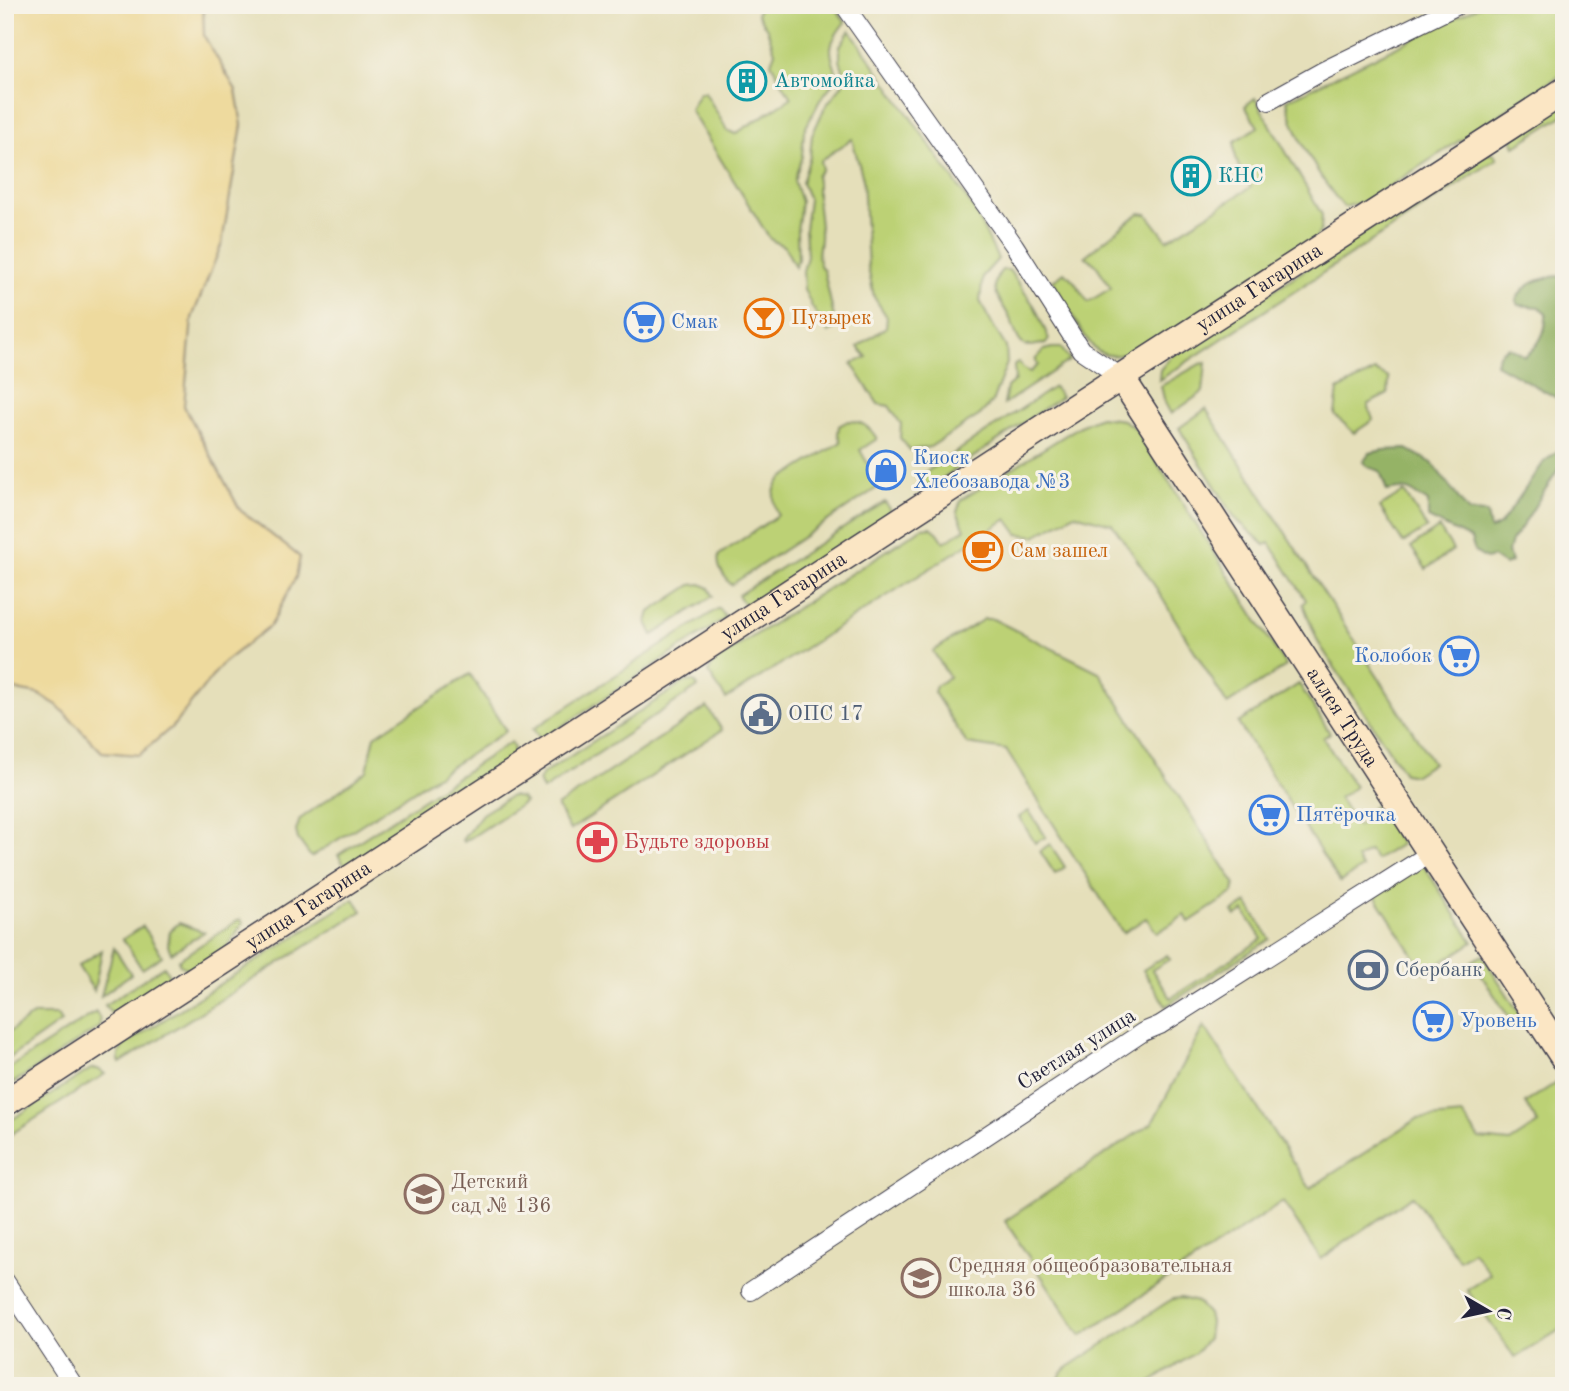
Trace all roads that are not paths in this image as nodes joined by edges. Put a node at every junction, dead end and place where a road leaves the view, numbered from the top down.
1 (847, 5) edge
2 (1458, 5) edge
3 (1564, 91) edge
4 (1269, 101) dead end
5 (1121, 377) junction
6 (1431, 853) junction
7 (1564, 1058) edge
8 (5, 1103) edge
9 (5, 1281) edge
10 (751, 1291) dead end
11 (74, 1386) edge

1 - 5 street
2 - 4 street
3 - 5 street, улица Гагарина
5 - 6 street, аллея Труда
5 - 8 street, улица Гагарина
6 - 7 street, аллея Труда
6 - 10 street, Светлая улица
9 - 11 street

